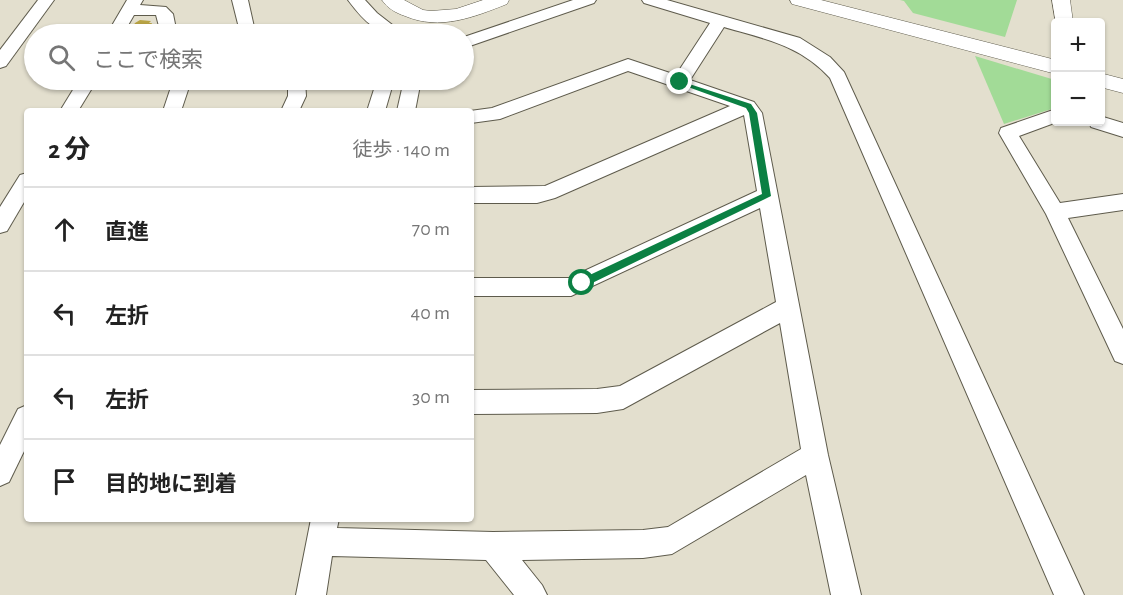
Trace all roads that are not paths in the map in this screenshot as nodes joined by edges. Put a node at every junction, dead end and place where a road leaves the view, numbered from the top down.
1 (45, 0) edge
2 (240, 0) edge
3 (356, 0) edge
4 (391, 0) edge
5 (500, 0) edge
6 (588, 0) edge
7 (650, 0) edge
8 (800, 0) edge
9 (1061, 0) edge
10 (132, 5) edge
11 (1063, 18) edge
12 (719, 21) junction
13 (28, 24) edge
14 (121, 24) edge
15 (167, 24) edge
16 (245, 24) edge
17 (381, 24) edge
18 (24, 29) edge
19 (474, 40) edge
20 (0, 62) edge
21 (1051, 66) edge
22 (1105, 81) edge
23 (680, 82) junction
24 (1123, 86) edge
25 (82, 90) edge
26 (179, 90) edge
27 (297, 90) edge
28 (382, 90) edge
29 (410, 90) edge
30 (748, 106) junction
31 (71, 108) edge
32 (173, 108) edge
33 (291, 108) edge
34 (377, 108) edge
35 (407, 108) edge
36 (474, 117) edge
37 (1051, 117) edge
38 (1105, 124) edge
39 (1123, 130) edge
40 (24, 185) edge
41 (474, 195) edge
42 (766, 196) junction
43 (1123, 202) edge
44 (1055, 212) junction
45 (0, 225) edge
46 (474, 287) edge
47 (788, 307) junction
48 (1115, 316) edge
49 (1123, 353) edge
50 (474, 402) edge
51 (24, 423) edge
52 (814, 455) junction
53 (0, 473) edge
54 (323, 530) edge
55 (493, 546) junction
56 (311, 595) edge
57 (532, 595) edge
58 (846, 595) edge
59 (1069, 595) edge

1 - 13 street
2 - 16 street
3 - 17 street
4 - 5 street
6 - 19 street
7 - 12 street
8 - 21 street
9 - 11 street
10 - 14 street
10 - 15 street
12 - 23 street
12 - 59 street
18 - 20 street
22 - 24 street
23 - 30 street
23 - 36 street
25 - 31 street
26 - 32 street
27 - 33 street
28 - 34 street
29 - 35 street
30 - 41 street
30 - 42 street
37 - 44 street
38 - 39 street
40 - 45 street
42 - 46 street
42 - 47 street
43 - 44 street
44 - 48 street
47 - 50 street
47 - 52 street
48 - 49 street
51 - 53 street
52 - 55 street
52 - 58 street
54 - 55 street
54 - 56 street
55 - 57 street

